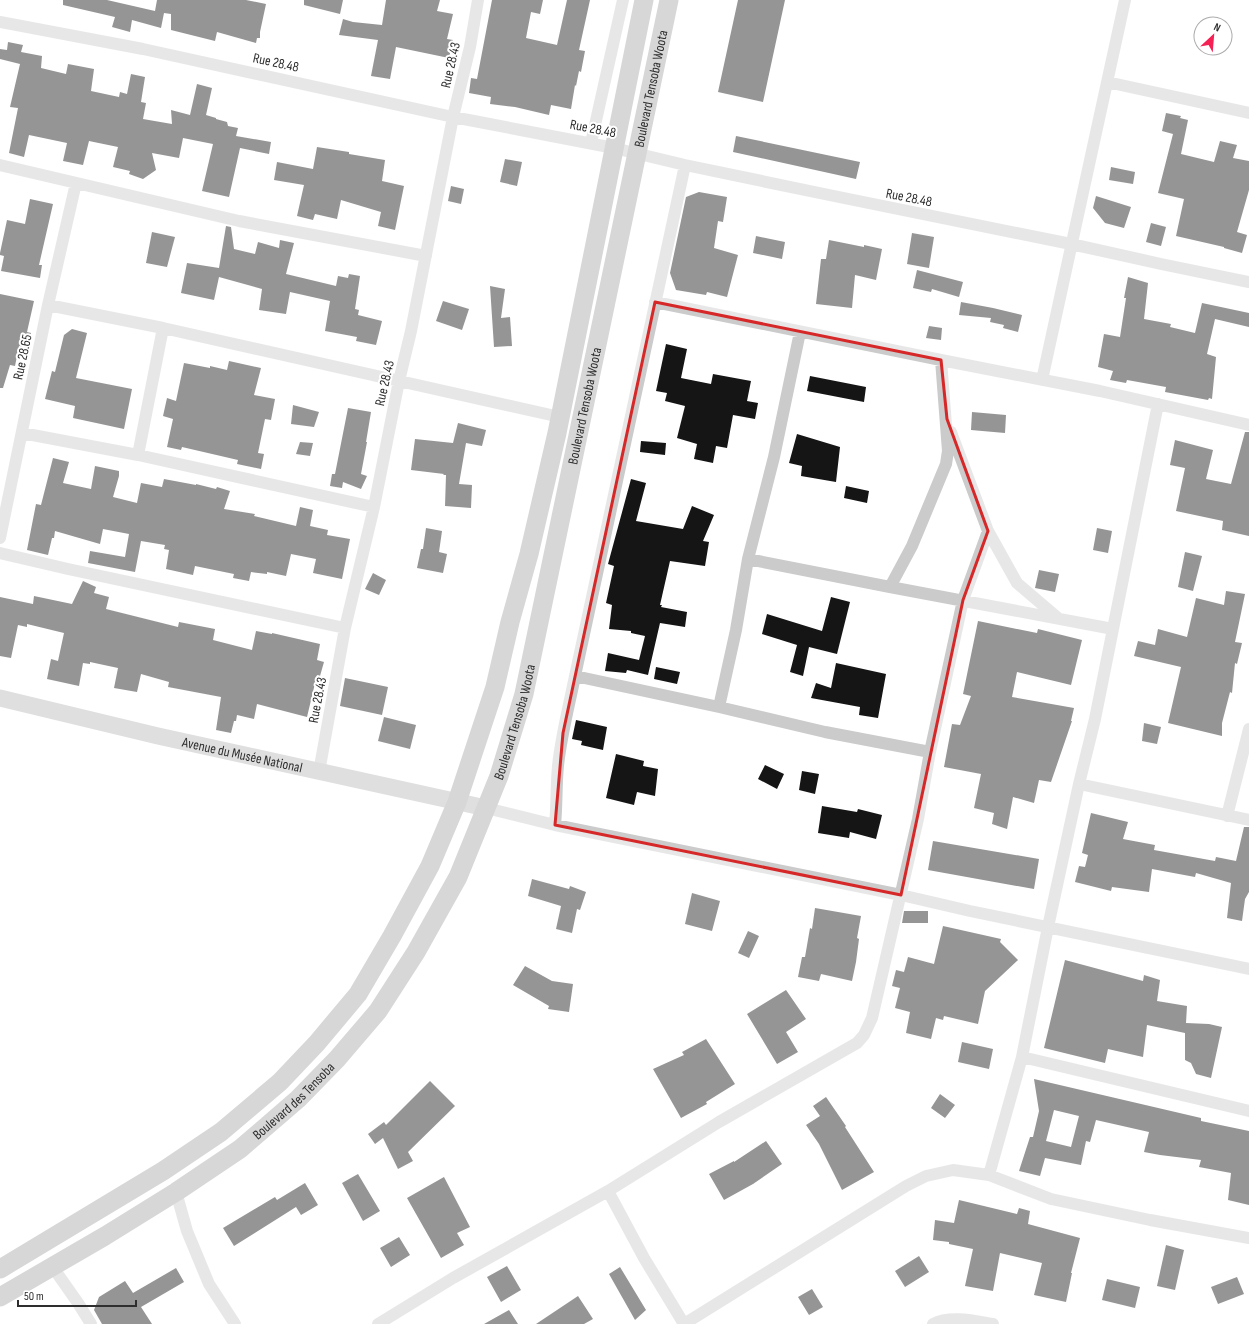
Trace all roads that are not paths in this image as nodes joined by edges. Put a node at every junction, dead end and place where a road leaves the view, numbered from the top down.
1 (478, 0) edge
2 (623, 0) edge
3 (644, 0) edge
4 (668, 0) edge
5 (1125, 0) edge
6 (0, 22) edge
7 (1107, 82) junction
8 (1249, 113) edge
9 (452, 117) junction
10 (591, 143) junction
11 (614, 148) junction
12 (636, 153) junction
13 (685, 164) junction
14 (0, 165) edge
15 (76, 183) junction
16 (1071, 244) junction
17 (426, 256) junction
18 (1249, 282) edge
19 (655, 302) junction
20 (48, 305) junction
21 (163, 328) junction
22 (800, 332) junction
23 (941, 360) junction
24 (1042, 380) junction
25 (399, 381) junction
26 (1158, 404) junction
27 (560, 417) junction
28 (947, 419) junction
29 (1249, 425) edge
30 (22, 433) junction
31 (138, 454) junction
32 (374, 507) junction
33 (988, 531) junction
34 (0, 538) edge
35 (0, 554) edge
36 (748, 558) junction
37 (890, 587) junction
38 (963, 600) junction
39 (1058, 618) junction
40 (345, 628) junction
41 (1113, 629) junction
42 (575, 676) junction
43 (0, 698) edge
44 (719, 707) junction
45 (1249, 729) edge
46 (930, 752) junction
47 (319, 772) junction
48 (1079, 784) junction
49 (457, 802) junction
50 (486, 808) junction
51 (1227, 816) junction
52 (1249, 820) edge
53 (555, 824) junction
54 (901, 895) junction
55 (1048, 927) junction
56 (1249, 969) edge
57 (1022, 1057) junction
58 (1249, 1111) edge
59 (989, 1175) junction
60 (608, 1191) junction
61 (176, 1192) junction
62 (1249, 1238) edge
63 (52, 1266) junction
64 (0, 1269) edge
65 (0, 1297) edge
66 (91, 1324) edge
67 (235, 1324) edge
68 (378, 1324) edge
69 (933, 1324) edge
70 (993, 1324) edge

1 - 9 street, Rue 28.43
2 - 10 street
3 - 11 main road, Boulevard Tensoba Woota
4 - 12 main road, Boulevard Tensoba Woota
5 - 7 street
6 - 9 street, Rue 28.48
7 - 8 street
7 - 16 street
9 - 10 street, Rue 28.48
9 - 17 street, Rue 28.43
10 - 11 street, Rue 28.48
11 - 12 street, Rue 28.48
11 - 27 main road, Boulevard Tensoba Woota
12 - 13 street, Rue 28.48
12 - 50 main road, Boulevard Tensoba Woota
13 - 16 street, Rue 28.48
13 - 19 street
14 - 15 street
15 - 17 street
15 - 20 street, Rue 28.65
16 - 18 street, Rue 28.48
16 - 24 street
17 - 25 street, Rue 28.43
19 - 22 street
19 - 42 street
20 - 21 street
20 - 30 street, Rue 28.65
21 - 25 street
21 - 31 street
22 - 23 street
22 - 36 street
23 - 24 street
23 - 28 street
24 - 26 street
25 - 27 street
25 - 32 street, Rue 28.43
26 - 29 street
26 - 41 street
27 - 49 main road, Boulevard Tensoba Woota
28 - 33 street
28 - 37 street
30 - 31 street
30 - 34 street, Rue 28.65
31 - 32 street
32 - 40 street, Rue 28.43
33 - 38 street
33 - 39 street
35 - 40 street
36 - 37 street
36 - 44 street
37 - 38 street
38 - 39 street
38 - 46 street
39 - 41 street
40 - 47 street, Rue 28.43
41 - 48 street
42 - 44 street
42 - 53 street
43 - 47 street, Avenue du Musée National
44 - 46 street
45 - 51 street
46 - 54 street
47 - 49 street, Avenue du Musée National
48 - 51 street
48 - 55 street
49 - 50 street, Avenue du Musée National
49 - 64 main road, Boulevard des Tensoba
50 - 53 street
50 - 61 main road, Boulevard des Tensoba
51 - 52 street
53 - 54 street
54 - 55 street
54 - 60 street
55 - 56 street
55 - 57 street
57 - 58 street
57 - 59 street
59 - 60 street
59 - 62 street
60 - 68 street
61 - 63 main road, Boulevard des Tensoba
61 - 67 street
63 - 65 main road, Boulevard des Tensoba
63 - 66 street
69 - 70 street

